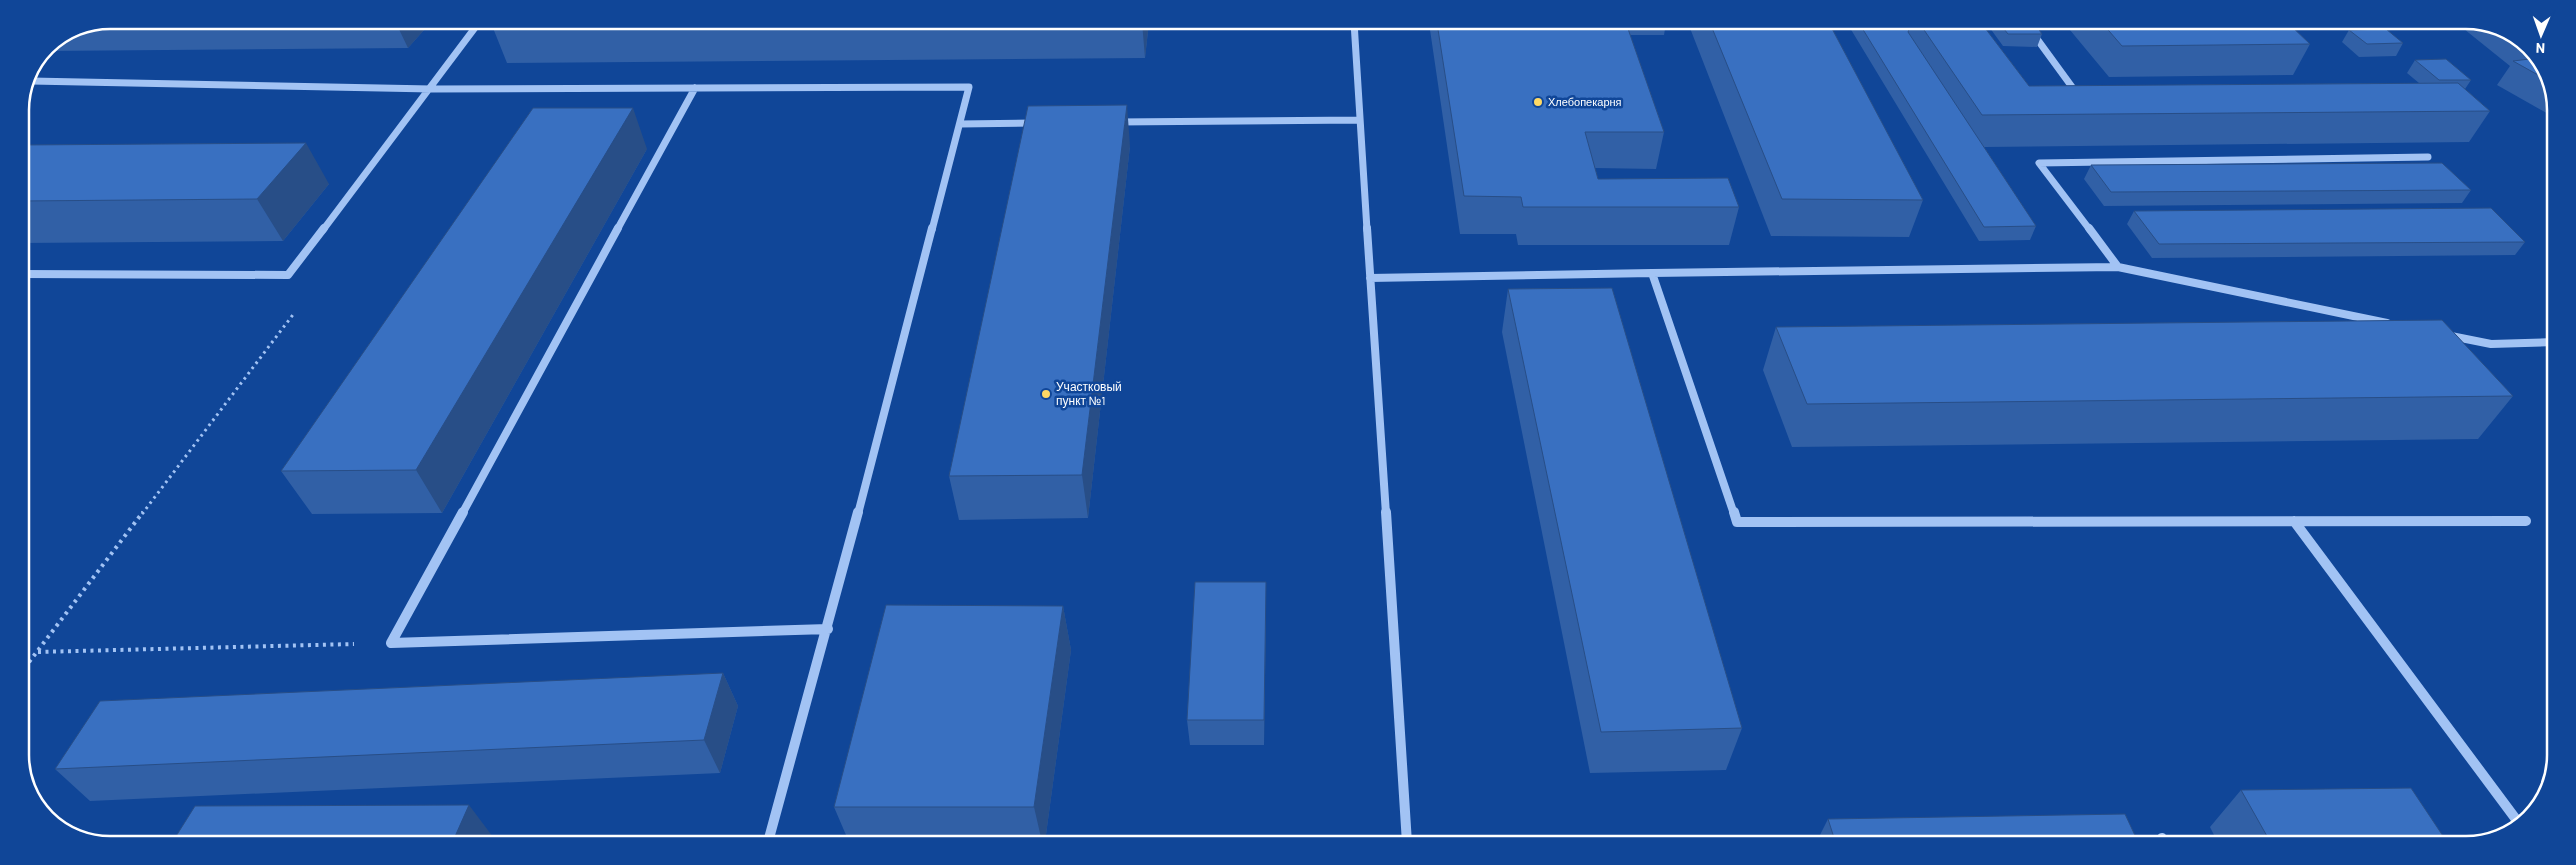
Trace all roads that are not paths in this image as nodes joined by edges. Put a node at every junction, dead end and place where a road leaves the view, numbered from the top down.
1 (474, 29) edge
2 (1354, 29) edge
3 (2030, 29) edge
4 (34, 81) edge
5 (695, 88) junction
6 (430, 89) junction
7 (2075, 91) edge
8 (1360, 120) junction
9 (1110, 122) edge
10 (1040, 123) edge
11 (960, 124) junction
12 (2428, 157) dead end
13 (2118, 267) junction
14 (1652, 272) junction
15 (29, 274) edge
16 (1370, 278) junction
17 (2396, 324) edge
18 (2434, 332) edge
19 (2547, 342) edge
20 (2526, 521) dead end
21 (2294, 522) junction
22 (828, 629) junction
23 (2516, 819) edge
24 (770, 836) edge
25 (1406, 836) edge

1 - 6 street
2 - 8 street
3 - 7 street
4 - 6 street
5 - 6 street
5 - 11 street
5 - 22 street
6 - 15 street
8 - 9 street
8 - 16 street
10 - 11 street
11 - 22 street
12 - 13 street
13 - 14 street
13 - 17 street
14 - 16 street
14 - 21 street
16 - 25 street
18 - 19 street
20 - 21 street
21 - 23 lane
22 - 24 street

